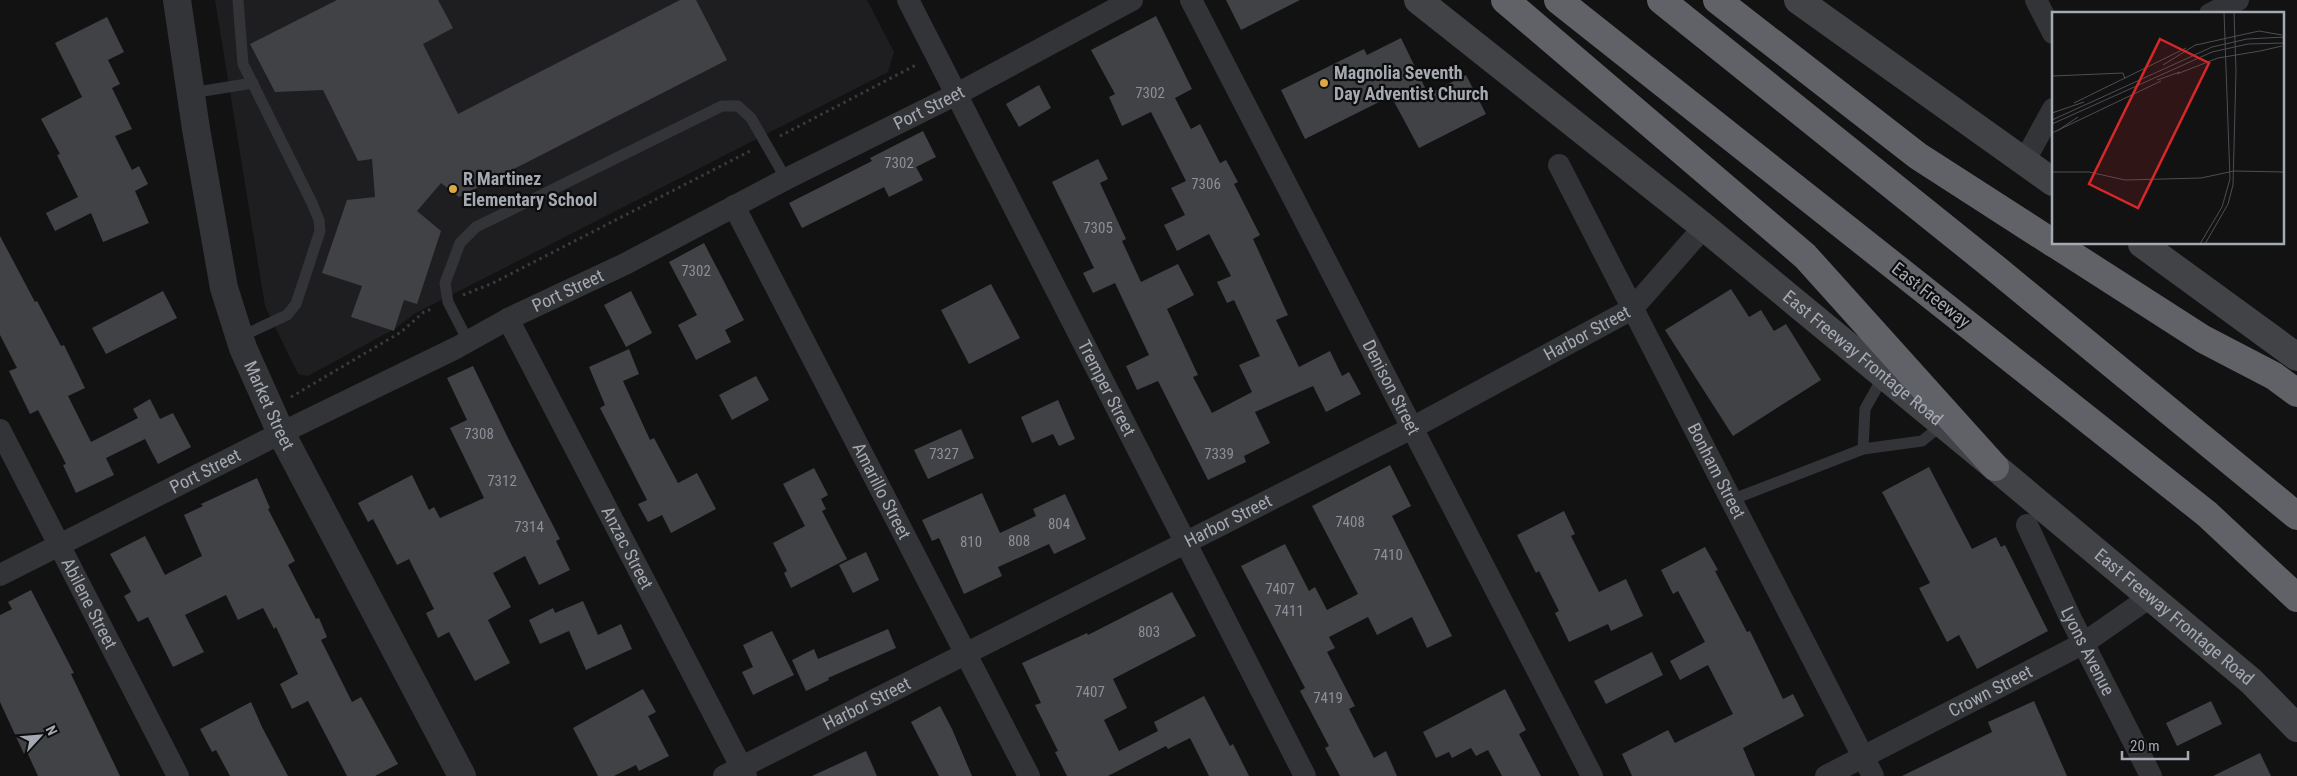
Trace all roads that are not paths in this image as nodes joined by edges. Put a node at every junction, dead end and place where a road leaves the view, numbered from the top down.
1 (177, 0) edge
2 (238, 0) edge
3 (908, 0) edge
4 (1132, 0) edge
5 (1191, 0) edge
6 (1418, 0) edge
7 (1505, 0) edge
8 (1558, 0) edge
9 (1661, 0) edge
10 (1717, 0) edge
11 (1798, 0) edge
12 (2036, 0) edge
13 (2238, 0) edge
14 (2214, 12) edge
15 (2052, 31) edge
16 (253, 83) junction
17 (191, 93) junction
18 (957, 94) junction
19 (2052, 111) edge
20 (2024, 162) junction
21 (1559, 166) dead end
22 (786, 179) junction
23 (2052, 181) edge
24 (734, 206) junction
25 (1704, 227) junction
26 (2052, 242) edge
27 (2057, 245) edge
28 (2143, 245) edge
29 (1632, 309) junction
30 (508, 319) junction
31 (240, 337) junction
32 (468, 341) junction
33 (2297, 357) edge
34 (1884, 375) junction
35 (2297, 393) edge
36 (1942, 424) junction
37 (1412, 428) junction
38 (0, 430) edge
39 (281, 433) junction
40 (1863, 449) junction
41 (1995, 467) junction
42 (1730, 500) junction
43 (2297, 516) edge
44 (2027, 525) dead end
45 (1185, 543) junction
46 (59, 544) junction
47 (0, 576) edge
48 (2150, 597) junction
49 (2297, 598) edge
50 (2084, 643) junction
51 (967, 654) junction
52 (2297, 728) edge
53 (1869, 766) edge
54 (737, 773) edge
55 (178, 776) edge
56 (462, 776) edge
57 (1029, 776) edge
58 (1305, 776) edge
59 (1592, 776) edge
60 (1826, 776) edge
61 (2150, 776) edge

1 - 17 street, Market Street
2 - 16 lane
3 - 18 street, Tremper Street
4 - 18 street, Port Street
5 - 37 street, Denison Street
6 - 25 main road, East Freeway Frontage Road
7 - 41 highway
8 - 49 highway, East Freeway
9 - 43 highway
10 - 26 highway
11 - 20 main road
12 - 15 street
13 - 14 street
16 - 17 lane
16 - 31 lane
17 - 31 street, Market Street
18 - 22 street, Port Street
18 - 45 street, Tremper Street
19 - 20 street
20 - 23 main road
21 - 29 street, Bonham Street
22 - 24 street, Port Street
22 - 32 lane
24 - 30 street, Port Street
24 - 51 street, Amarillo Street
25 - 29 street, Harbor Street
25 - 34 main road, East Freeway Frontage Road
27 - 35 highway
28 - 33 main road
29 - 37 street, Harbor Street
29 - 42 street, Bonham Street
30 - 32 street, Port Street
30 - 54 street, Anzac Street
31 - 39 street, Market Street
32 - 39 street, Port Street
34 - 36 main road, East Freeway Frontage Road
34 - 40 lane
36 - 40 lane
36 - 41 main road, East Freeway Frontage Road
37 - 45 street, Harbor Street
37 - 59 street, Denison Street
38 - 46 street, Abilene Street
39 - 46 street, Port Street
39 - 56 street, Market Street
40 - 42 lane
41 - 48 main road, East Freeway Frontage Road
42 - 53 street, Bonham Street
44 - 50 street, Lyons Avenue
45 - 51 street, Harbor Street
45 - 58 street, Tremper Street
46 - 47 street, Port Street
46 - 55 street, Abilene Street
48 - 50 street, Crown Street
48 - 52 main road, East Freeway Frontage Road
50 - 53 street, Crown Street
50 - 61 street, Lyons Avenue
51 - 54 street, Harbor Street
51 - 57 street, Amarillo Street
53 - 60 street, Crown Street

